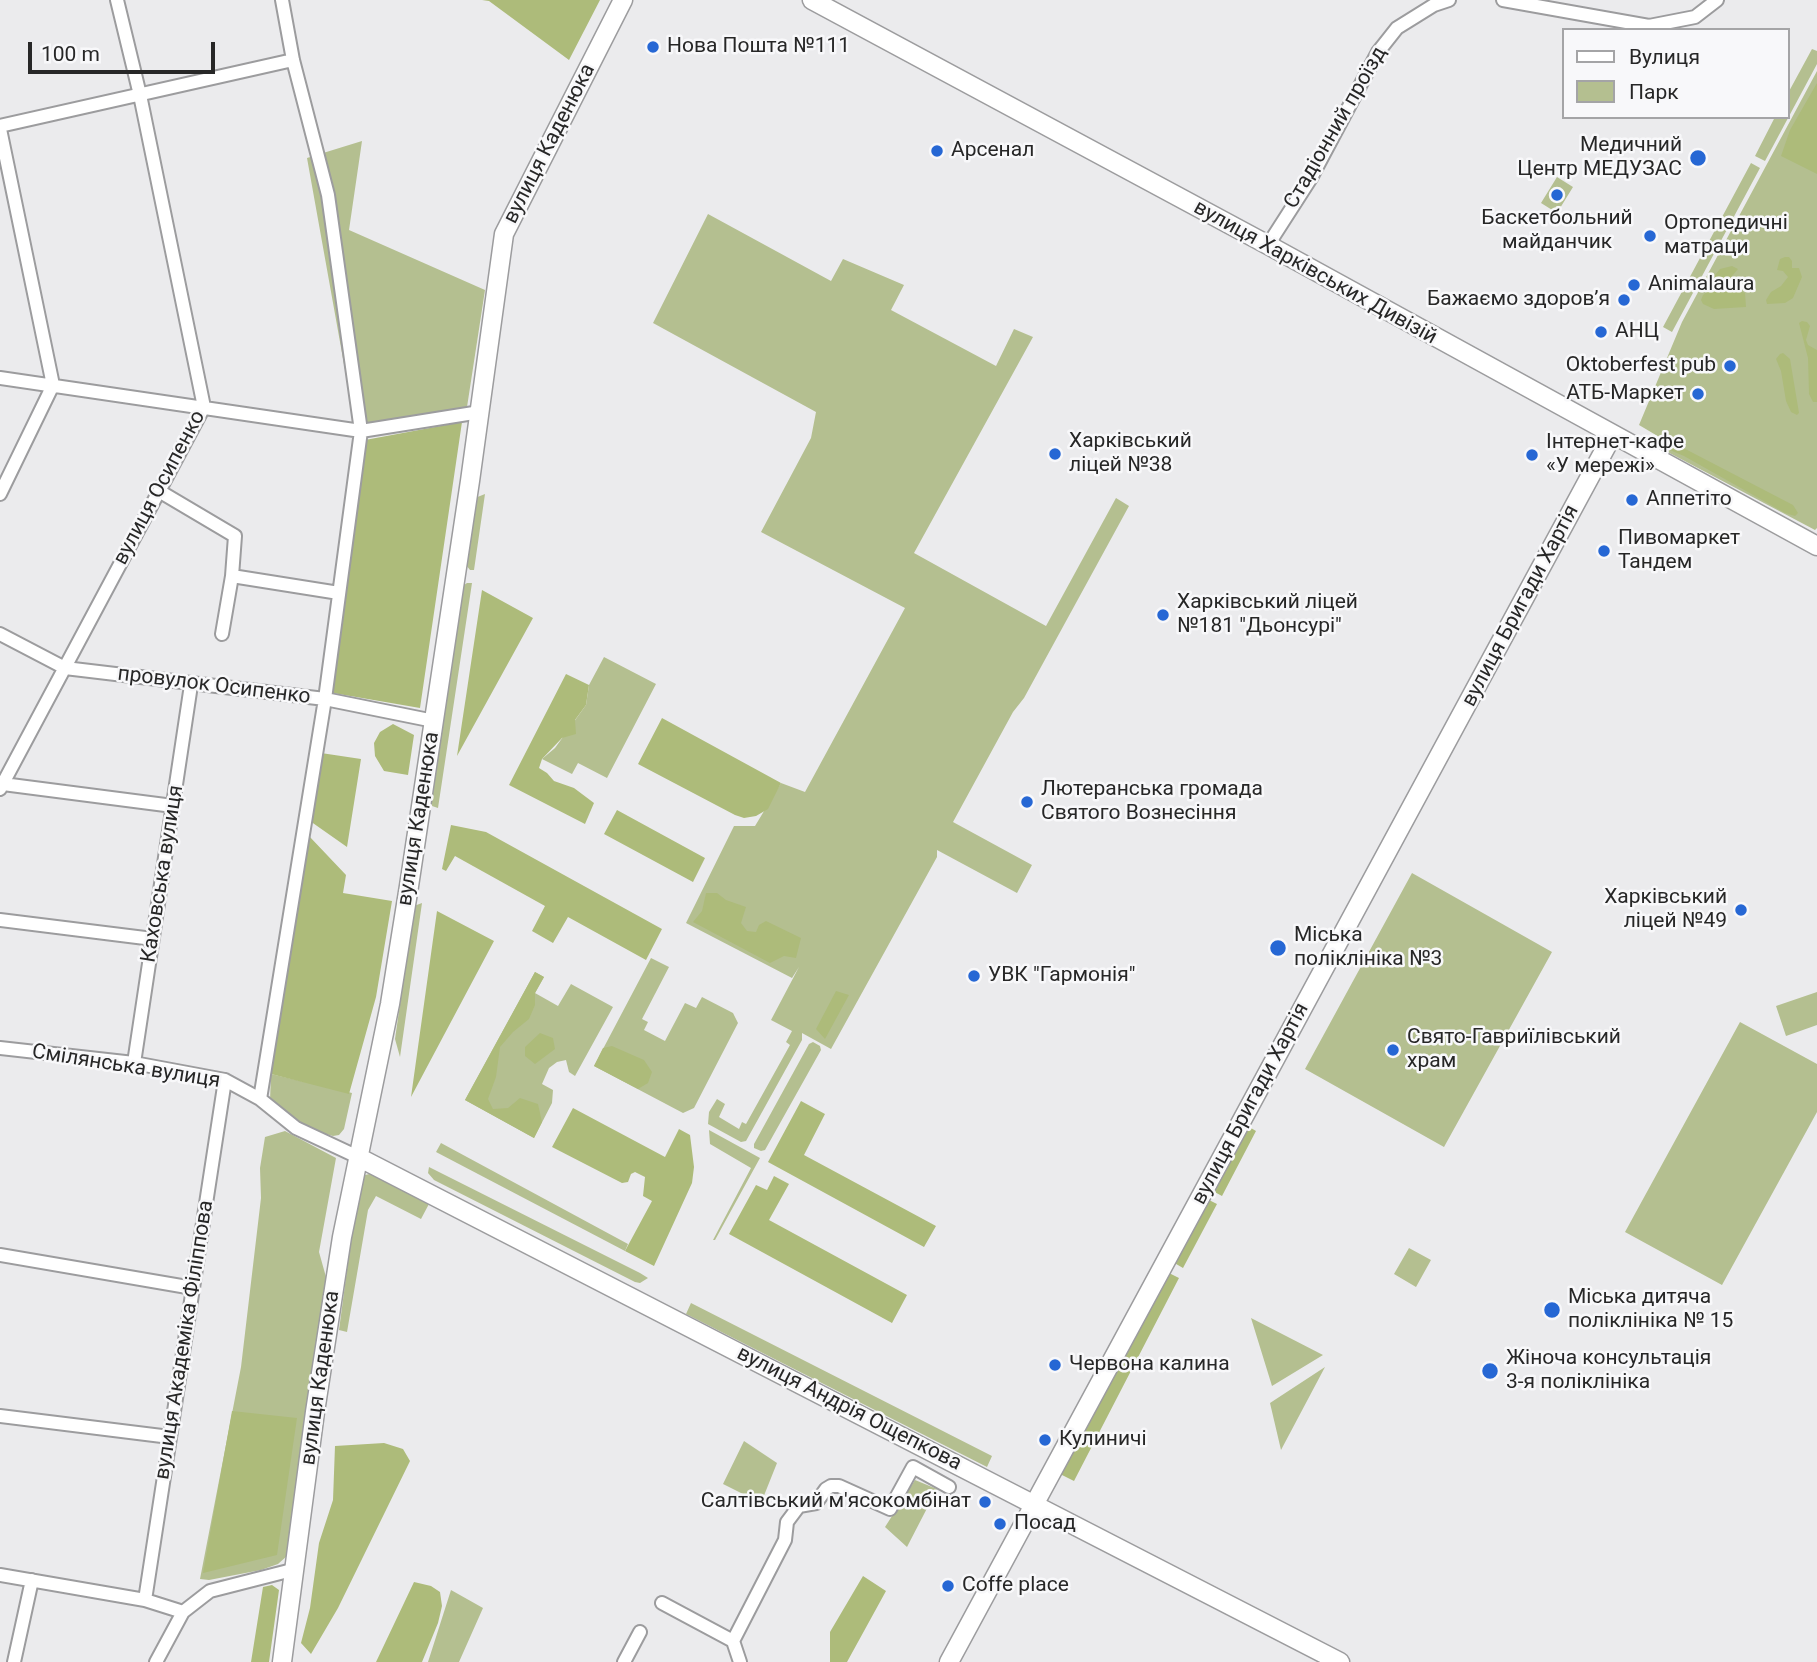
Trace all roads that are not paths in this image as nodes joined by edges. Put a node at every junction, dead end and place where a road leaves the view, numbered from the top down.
1 (117, 0) edge
2 (282, 0) edge
3 (624, 0) edge
4 (812, 0) edge
5 (1450, 0) edge
6 (1503, 0) edge
7 (1717, 0) edge
8 (293, 60) junction
9 (140, 95) junction
10 (0, 127) edge
11 (1268, 245) junction
12 (0, 378) edge
13 (53, 386) junction
14 (204, 407) junction
15 (480, 412) junction
16 (362, 431) junction
17 (1612, 436) junction
18 (159, 491) junction
19 (0, 494) edge
20 (1817, 546) edge
21 (232, 576) junction
22 (339, 593) junction
23 (0, 634) edge
24 (222, 634) dead end
25 (65, 668) junction
26 (191, 684) junction
27 (325, 699) junction
28 (434, 722) junction
29 (1, 787) edge
30 (173, 806) junction
31 (0, 919) edge
32 (153, 939) junction
33 (0, 1048) edge
34 (134, 1063) junction
35 (225, 1080) junction
36 (260, 1099) junction
37 (358, 1157) junction
38 (0, 1255) edge
39 (193, 1288) junction
40 (0, 1416) edge
41 (170, 1437) junction
42 (949, 1486) dead end
43 (1034, 1505) junction
44 (296, 1569) junction
45 (0, 1576) edge
46 (32, 1580) junction
47 (145, 1600) junction
48 (662, 1602) dead end
49 (183, 1612) junction
50 (640, 1633) dead end
51 (733, 1641) junction
52 (14, 1662) edge
53 (156, 1662) edge
54 (282, 1662) edge
55 (624, 1662) edge
56 (740, 1662) edge
57 (949, 1662) edge
58 (1340, 1662) edge

1 - 9 street, вулиця Осипенко
2 - 8 street
3 - 15 street, вулиця Каденюка
4 - 11 street, вулиця Харківських Дивізій
5 - 11 street, Стадіонний проїзд
6 - 7 street
8 - 9 street
8 - 16 street
9 - 10 street
9 - 14 street, вулиця Осипенко
10 - 13 street
11 - 17 street, вулиця Харківських Дивізій
12 - 13 street
13 - 14 street
13 - 19 street
14 - 16 street
14 - 18 street, вулиця Осипенко
15 - 16 street
15 - 28 street, вулиця Каденюка
16 - 22 street
17 - 20 street, вулиця Харківських Дивізій
17 - 43 street, вулиця Бригади Хартія
18 - 21 street
18 - 25 street, вулиця Осипенко
21 - 22 street
21 - 24 street
22 - 27 street
23 - 25 street, провулок Осипенко
25 - 26 street, провулок Осипенко
25 - 29 street, вулиця Осипенко
26 - 27 street, провулок Осипенко
26 - 30 street, Каховська вулиця
27 - 28 street, провулок Осипенко
27 - 36 street
28 - 37 street, вулиця Каденюка
29 - 30 street
30 - 32 street, Каховська вулиця
31 - 32 street
32 - 34 street, Каховська вулиця
33 - 34 street, Смілянська вулиця
34 - 35 street, Смілянська вулиця
35 - 36 street, Смілянська вулиця
35 - 39 street, вулиця Академіка Філіппова
36 - 37 street, Смілянська вулиця
37 - 43 street, вулиця Андрія Ощепкова
37 - 44 street, вулиця Каденюка
38 - 39 street
39 - 41 street, вулиця Академіка Філіппова
40 - 41 street
41 - 47 street, вулиця Академіка Філіппова
42 - 51 street
43 - 57 street, вулиця Бригади Хартія
43 - 58 street, вулиця Андрія Ощепкова
44 - 49 street
44 - 54 street, вулиця Каденюка
45 - 46 street
46 - 47 street
46 - 52 street
47 - 49 street
48 - 51 street
49 - 53 street
50 - 55 street
51 - 56 street

